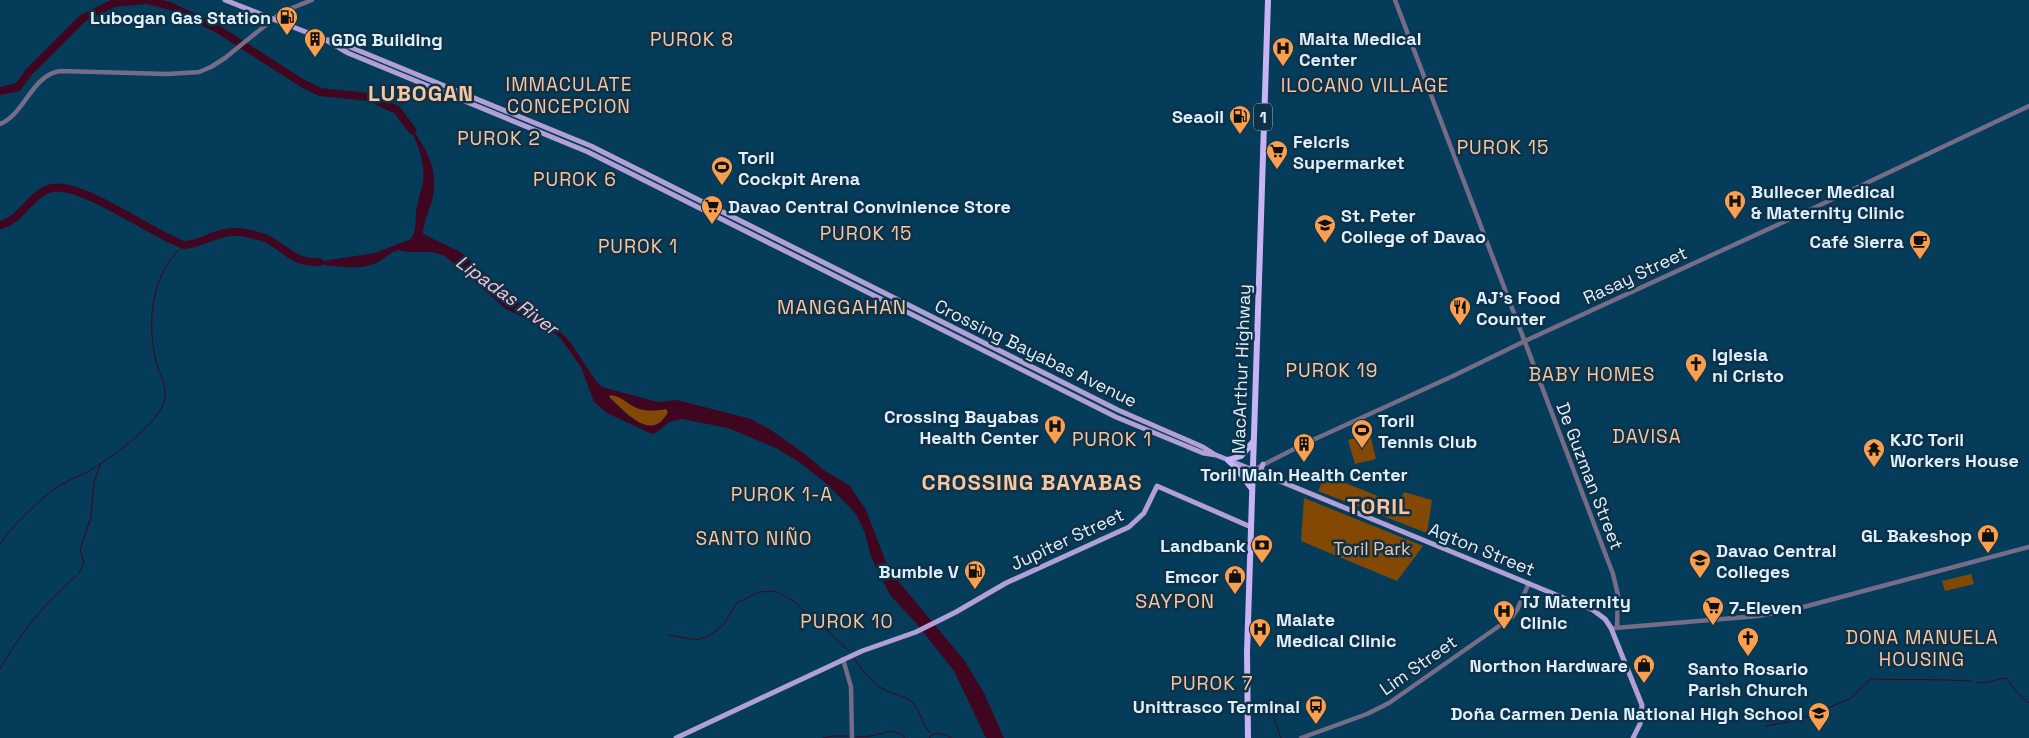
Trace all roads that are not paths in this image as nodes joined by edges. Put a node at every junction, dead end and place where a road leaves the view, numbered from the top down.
1 (225, 0) edge
2 (312, 0) edge
3 (1268, 0) edge
4 (1395, 0) edge
5 (273, 19) junction
6 (2029, 106) edge
7 (0, 124) edge
8 (1525, 341) junction
9 (1254, 441) junction
10 (1228, 460) junction
11 (1263, 464) junction
12 (1253, 470) junction
13 (1265, 474) junction
14 (1252, 489) junction
15 (1251, 526) junction
16 (2029, 547) edge
17 (1529, 583) junction
18 (1614, 628) junction
19 (842, 660) junction
20 (852, 736) edge
21 (676, 738) edge
22 (1248, 738) edge
23 (1301, 738) edge
24 (1633, 738) edge

1 - 5 main road, Crossing Bayabas Avenue
2 - 5 street
3 - 9 highway, MacArthur Highway / 1
4 - 8 street, De Guzman Street
5 - 7 street
5 - 10 main road, Crossing Bayabas Avenue
6 - 8 street, Rasay Street
8 - 11 street, Rasay Street
8 - 18 street, De Guzman Street
9 - 10 highway
9 - 12 highway, MacArthur Highway / 1
10 - 12 main road, Crossing Bayabas Avenue
10 - 14 highway
11 - 12 street, Rasay Street
11 - 13 main road
12 - 13 main road, Agton Street
12 - 14 highway, MacArthur Highway / 1
13 - 17 main road, Agton Street
14 - 15 highway, MacArthur Highway / 1
15 - 19 main road, Jupiter Street
15 - 22 highway, MacArthur Highway / 1
16 - 18 street
17 - 18 main road, Agton Street
17 - 23 street, Lim Street
18 - 24 main road
19 - 20 street
19 - 21 main road, Jupiter Street

